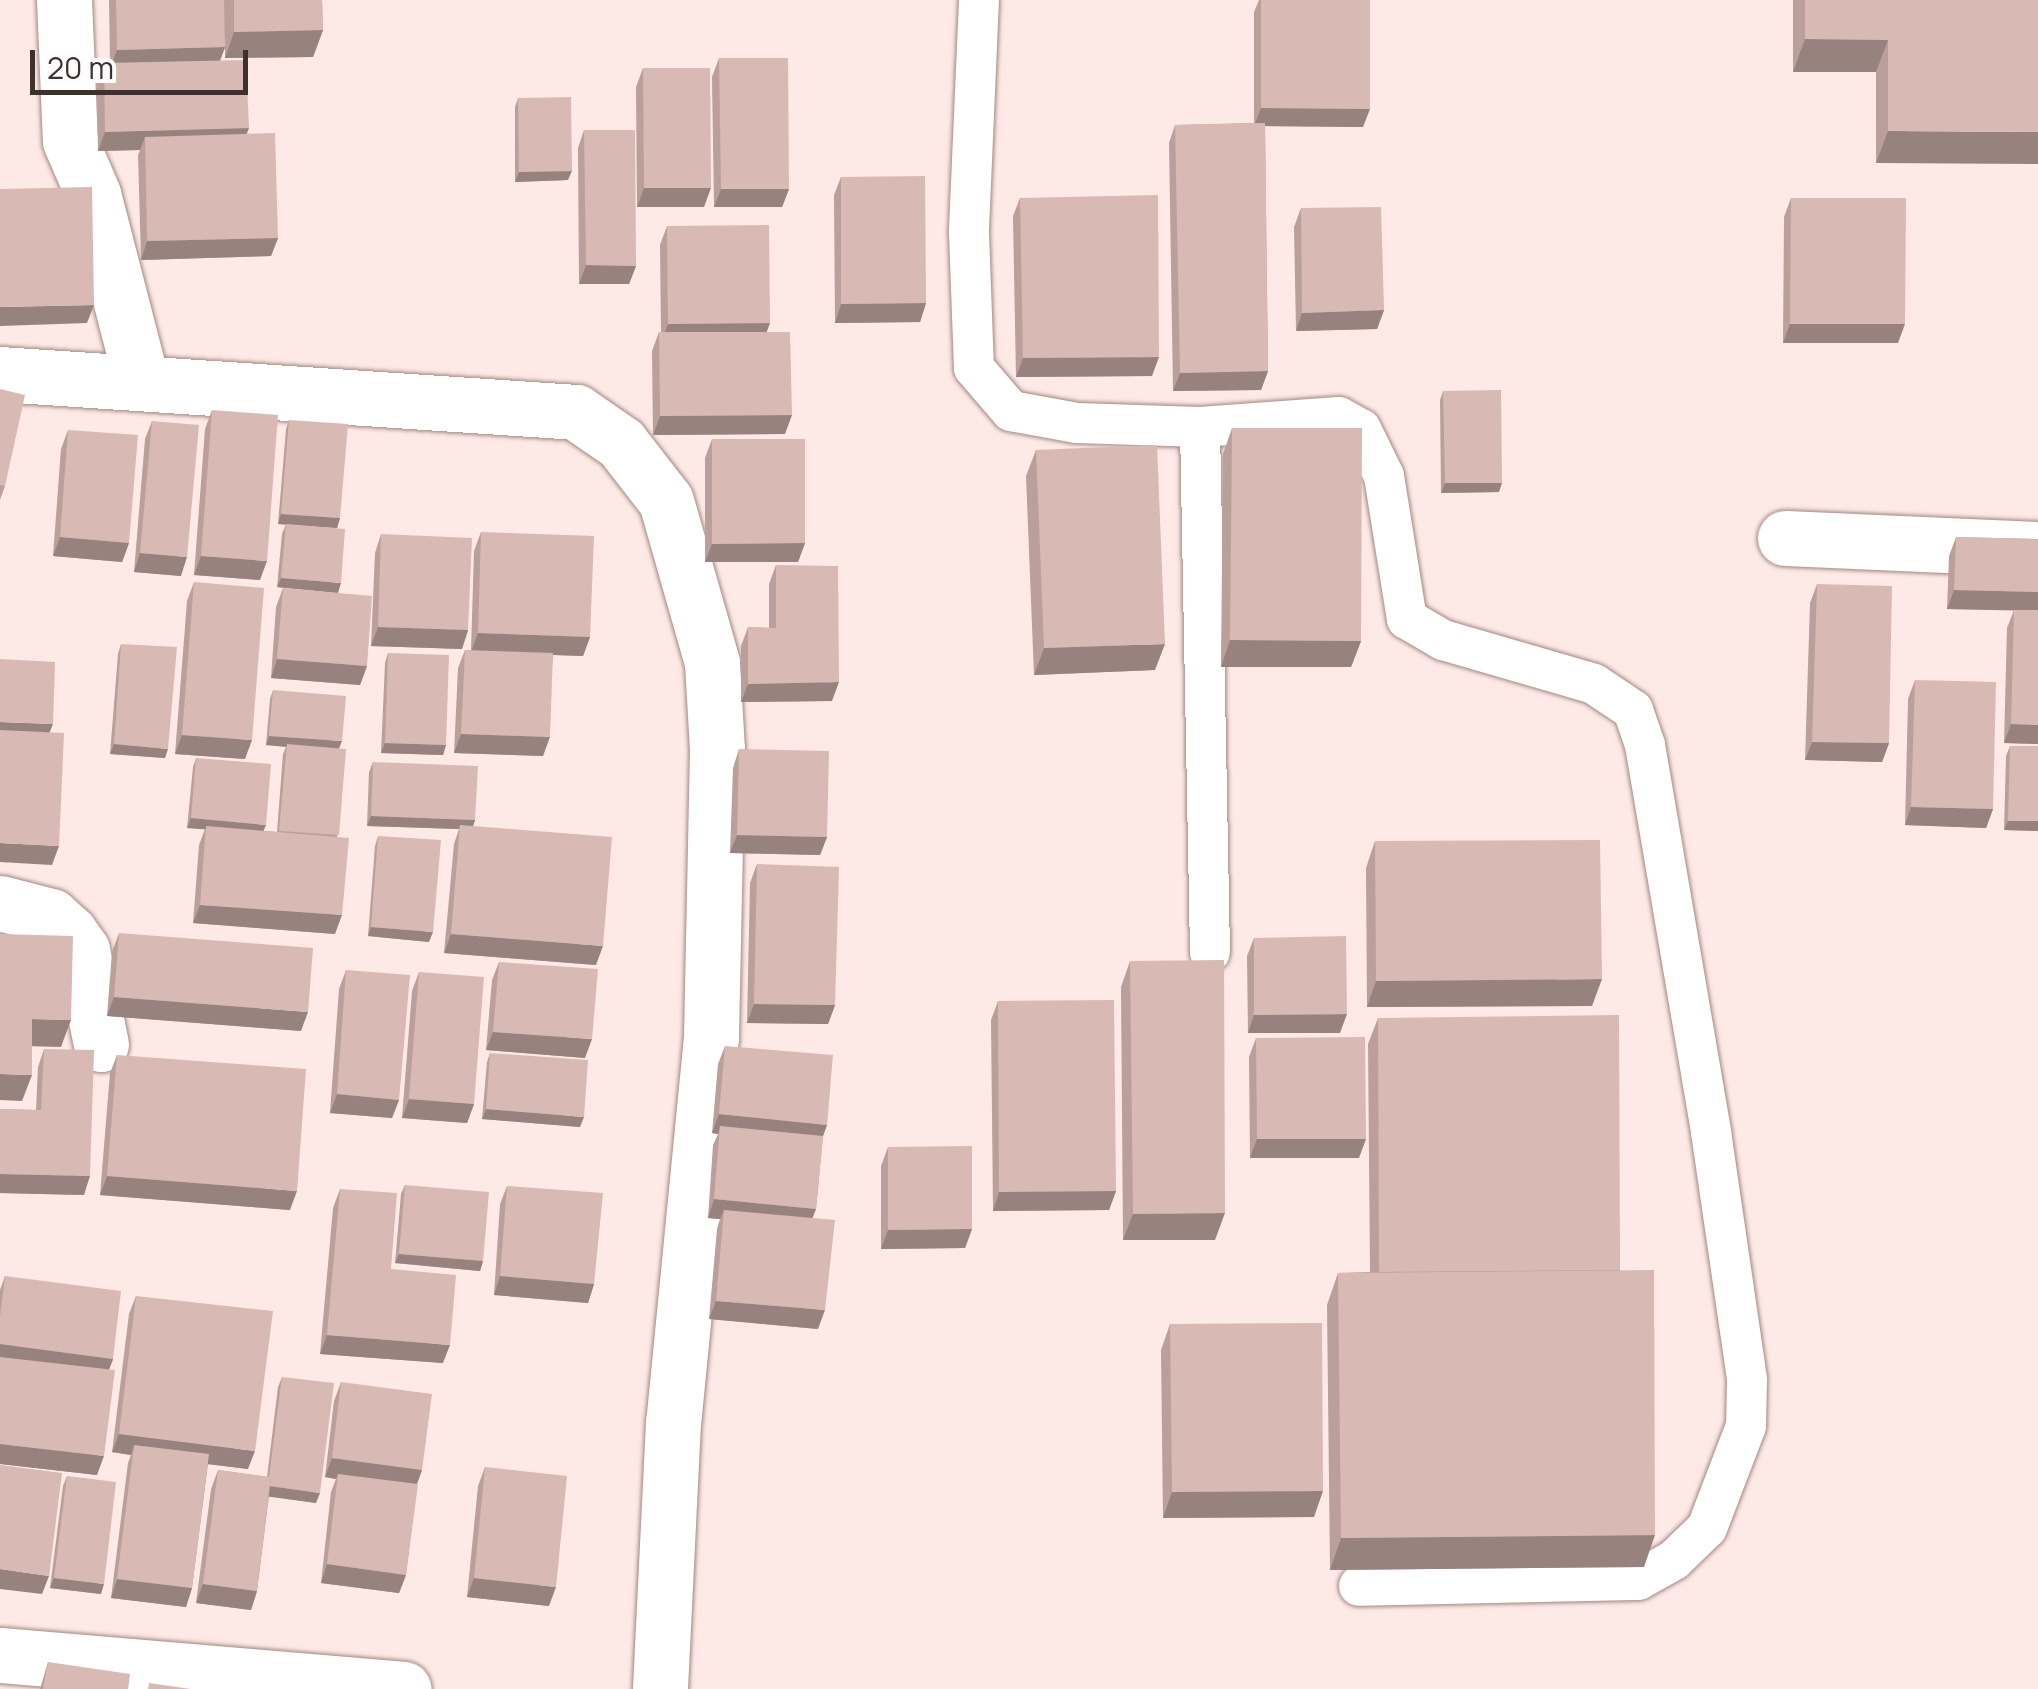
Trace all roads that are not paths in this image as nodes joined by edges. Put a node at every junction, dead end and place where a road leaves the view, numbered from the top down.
1 (64, 0) edge
2 (979, 0) edge
3 (0, 374) edge
4 (142, 383) junction
5 (1200, 427) junction
6 (1785, 538) dead end
7 (2038, 550) edge
8 (0, 902) edge
9 (1210, 952) dead end
10 (101, 1044) dead end
11 (1360, 1586) edge
12 (0, 1655) edge
13 (404, 1689) edge
14 (660, 1689) edge

1 - 4 street
2 - 5 lane
3 - 4 street
4 - 14 street
5 - 9 lane
5 - 11 lane
6 - 7 street
8 - 10 street
12 - 13 street

